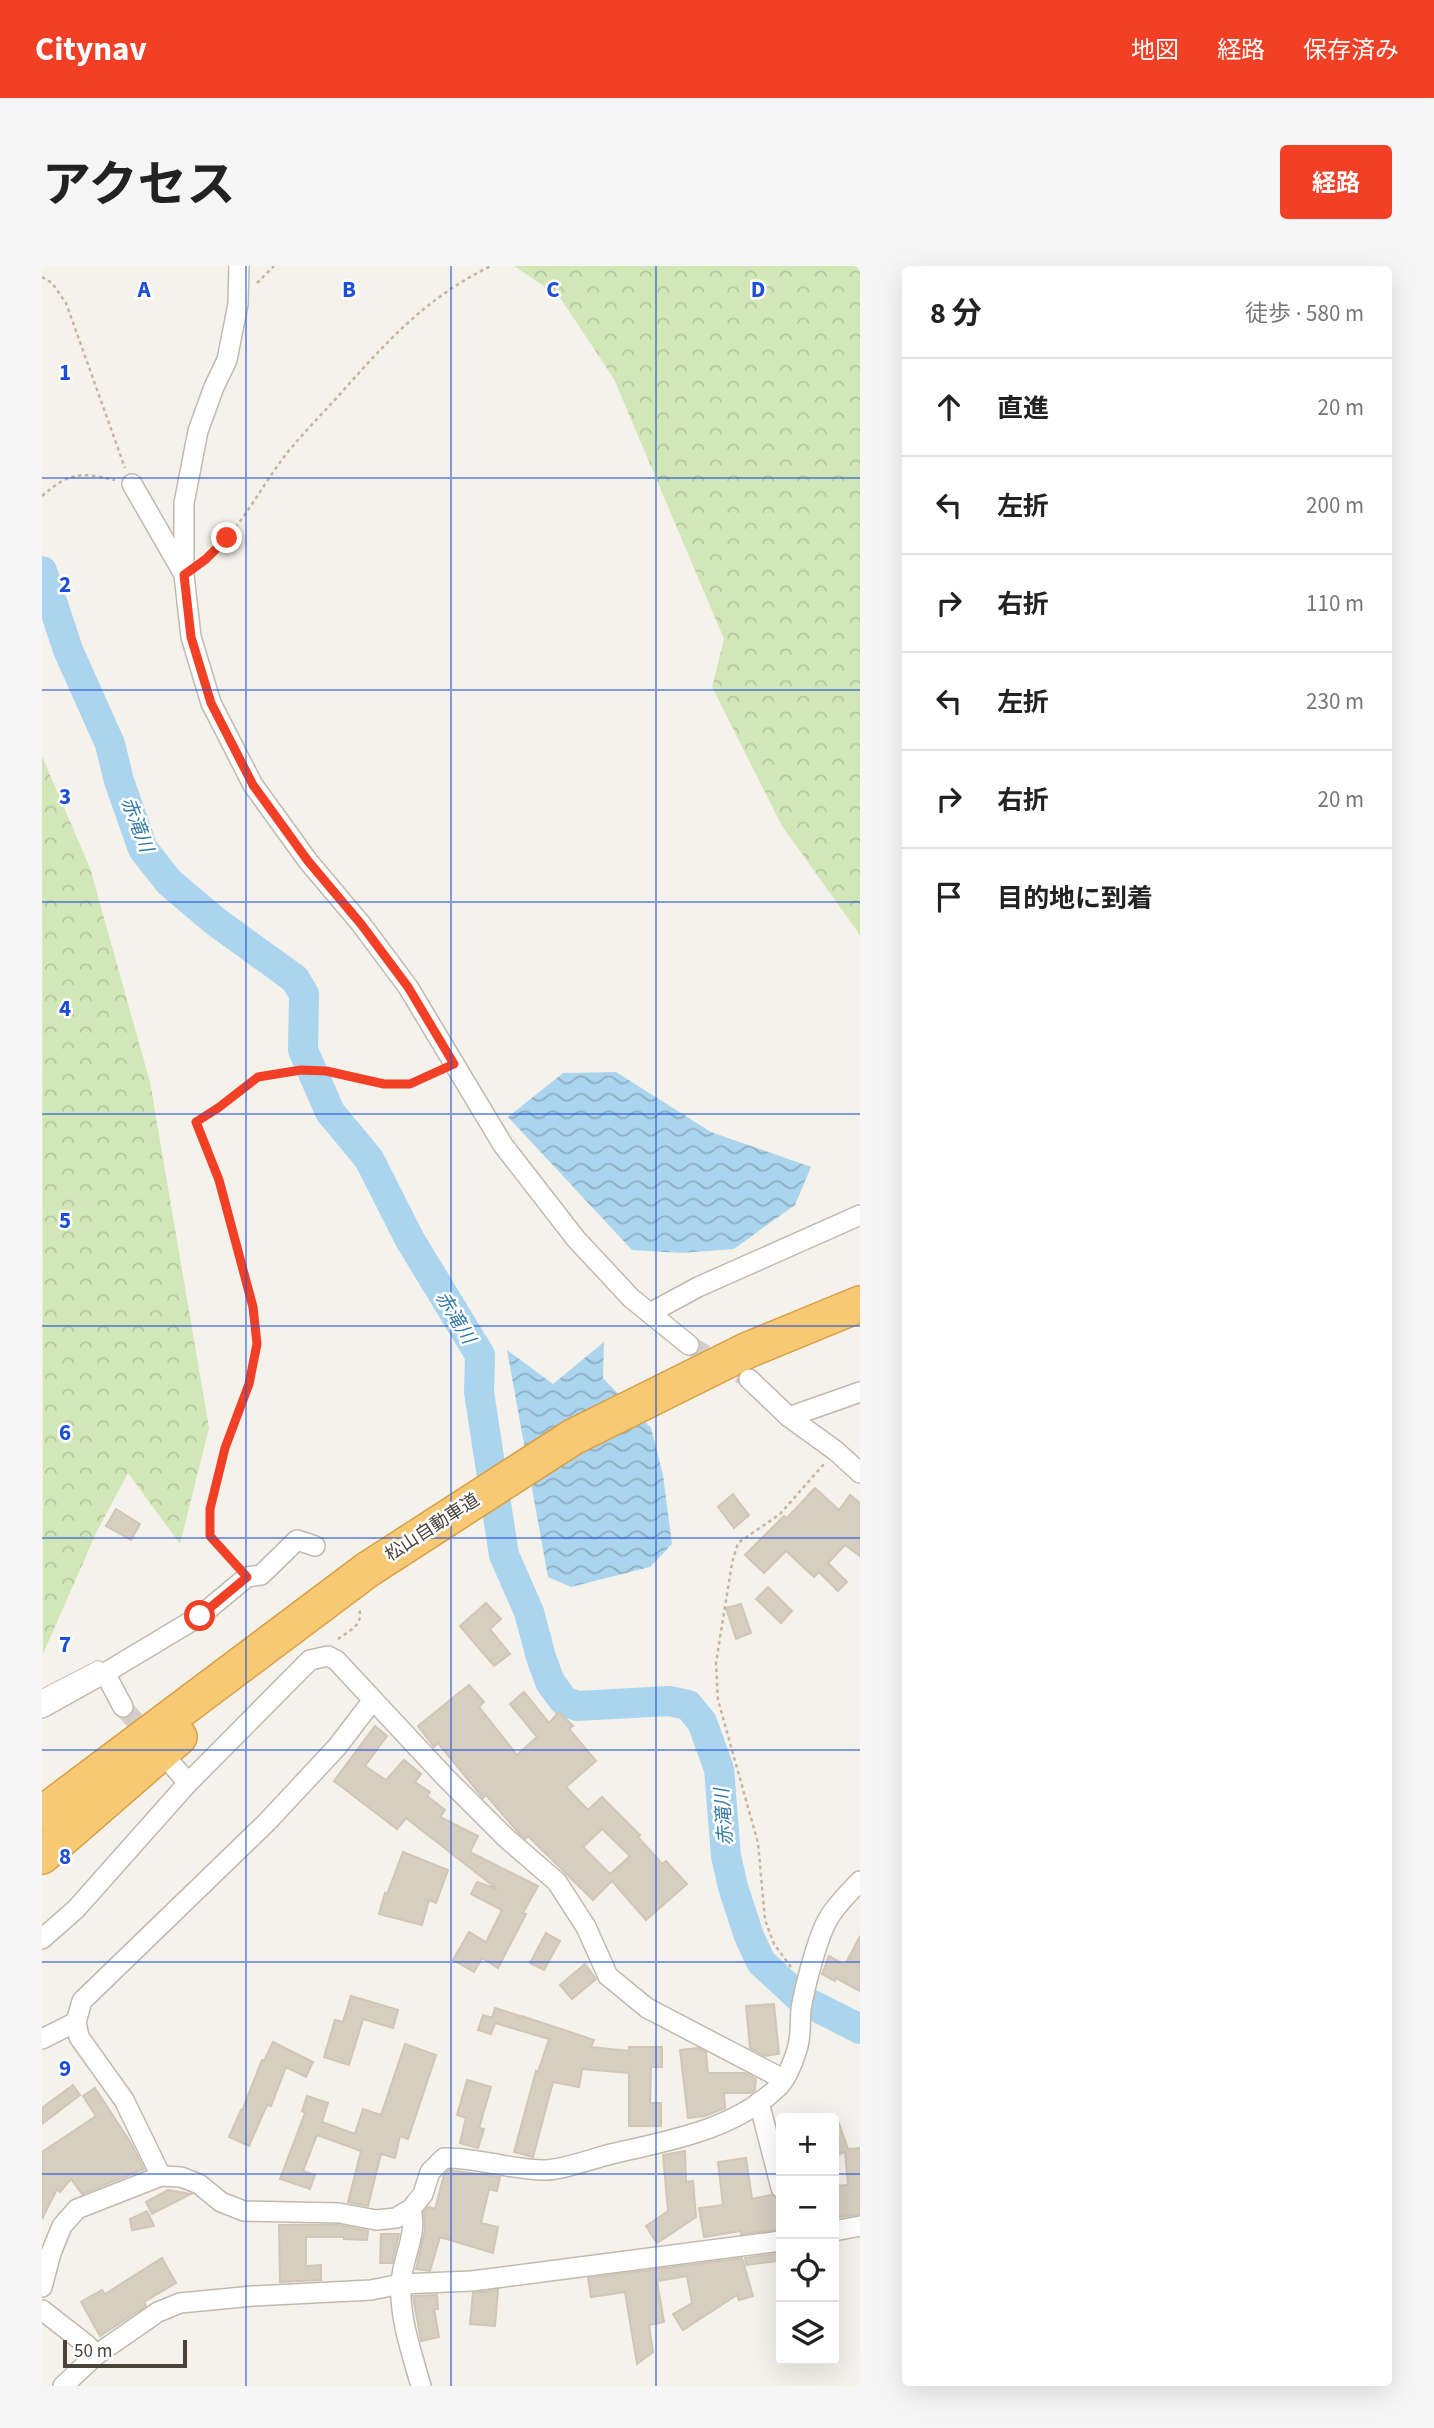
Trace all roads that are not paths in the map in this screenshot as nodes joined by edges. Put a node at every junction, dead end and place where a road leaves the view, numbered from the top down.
1 (239, 266) edge
2 (132, 484) road end
3 (184, 575) junction
4 (860, 1215) edge
5 (860, 1304) edge
6 (650, 1313) junction
7 (689, 1345) tunnel mouth
8 (749, 1379) tunnel mouth
9 (860, 1392) edge
10 (789, 1417) junction
11 (860, 1473) edge
12 (315, 1546) dead end
13 (385, 1558) junction
14 (105, 1673) junction
15 (42, 1695) edge
16 (373, 1700) junction
17 (123, 1707) tunnel mouth
18 (42, 1708) edge
19 (115, 1759) junction
20 (170, 1762) dead end
21 (188, 1783) junction
22 (42, 1793) edge
23 (42, 1814) edge
24 (42, 1856) edge
25 (860, 1881) edge
26 (42, 1939) edge
27 (76, 2022) junction
28 (42, 2039) edge
29 (783, 2079) junction
30 (759, 2102) junction
31 (161, 2176) junction
32 (778, 2176) edge
33 (411, 2209) junction
34 (860, 2226) edge
35 (839, 2230) edge
36 (776, 2242) edge
37 (401, 2284) junction
38 (42, 2287) edge
39 (42, 2310) edge
40 (96, 2355) junction
41 (63, 2386) edge
42 (421, 2386) edge

1 - 3 street
2 - 3 street
3 - 6 street
4 - 6 street
5 - 13 highway, 松山自動車道
6 - 7 street
8 - 10 street
9 - 10 street
10 - 11 street
12 - 14 street
13 - 19 highway, 松山自動車道
13 - 24 highway
14 - 15 lane
14 - 17 street
14 - 18 street
16 - 21 street
16 - 27 street
16 - 29 street
19 - 22 highway
19 - 23 highway, 松山自動車道
20 - 21 street
21 - 26 street
25 - 29 street
27 - 28 street
27 - 31 street
29 - 30 street
30 - 32 street
30 - 33 street
31 - 33 street
31 - 38 street
33 - 37 street
34 - 35 street
36 - 37 street
37 - 40 street
37 - 42 street
39 - 40 street
40 - 41 street

